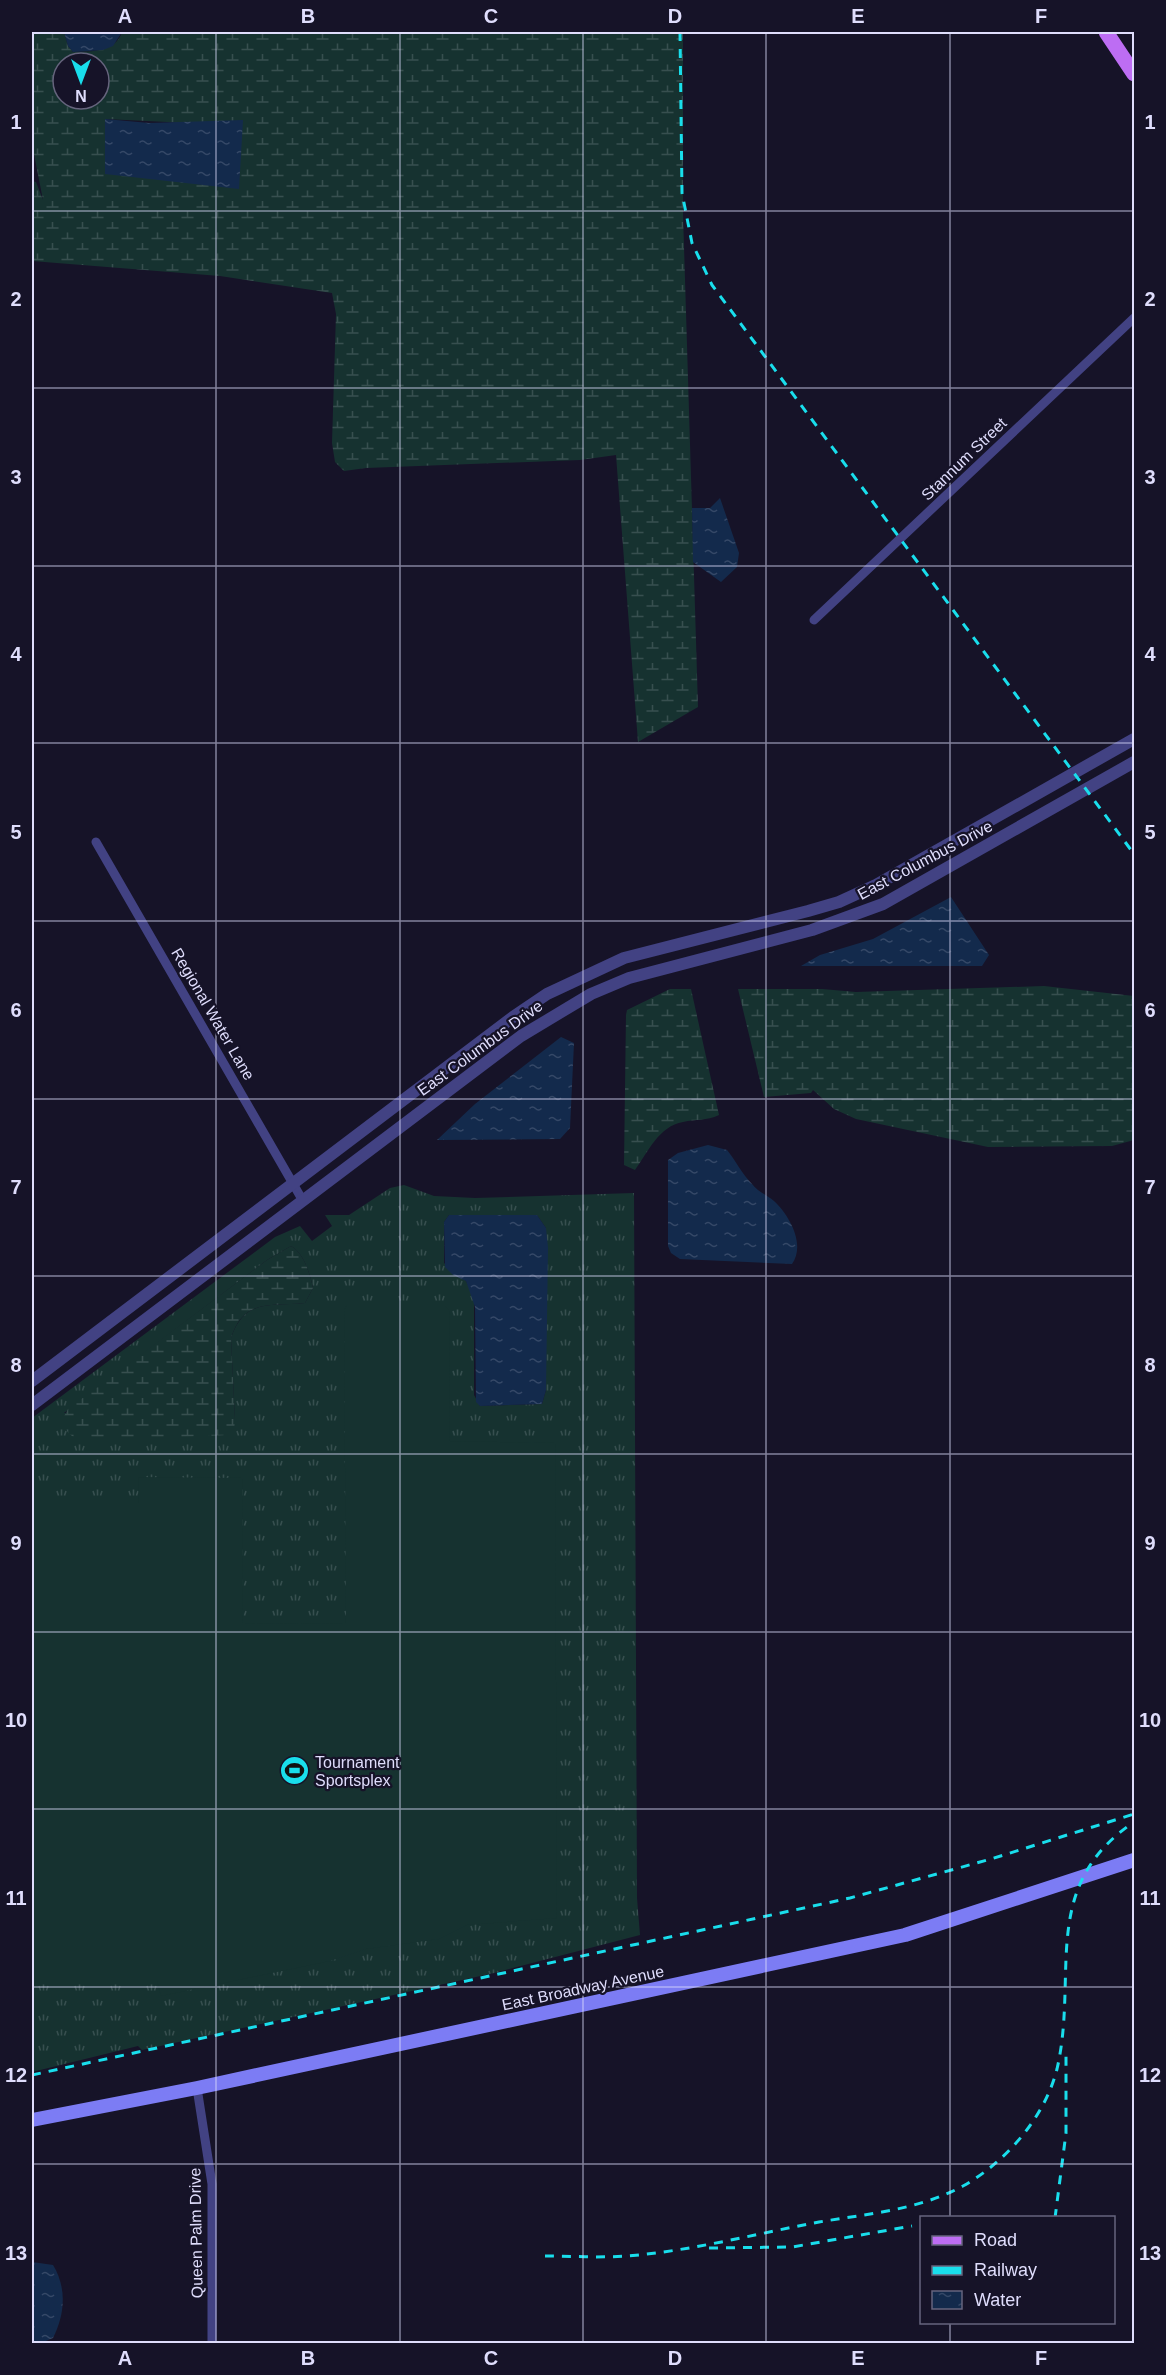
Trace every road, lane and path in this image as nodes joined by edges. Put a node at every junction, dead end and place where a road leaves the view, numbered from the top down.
1 (1106, 32) edge
2 (1134, 74) edge
3 (1134, 318) edge
4 (814, 620) dead end
5 (1134, 740) edge
6 (1134, 762) edge
7 (96, 842) dead end
8 (698, 938) junction
9 (704, 957) junction
10 (293, 1184) junction
11 (303, 1201) junction
12 (32, 1381) edge
13 (32, 1405) edge
14 (1134, 1860) edge
15 (197, 2088) junction
16 (32, 2120) edge
17 (212, 2343) edge

1 - 2 main road
3 - 4 street, Stannum Street
5 - 8 street, East Columbus Drive
6 - 9 street, East Columbus Drive
7 - 10 street, Regional Water Lane
8 - 9 street
8 - 10 street, East Columbus Drive
9 - 11 street, East Columbus Drive
10 - 11 street, Regional Water Lane
10 - 12 street, East Columbus Drive
11 - 13 street, East Columbus Drive
14 - 15 main road, East Broadway Avenue
15 - 16 main road, East Broadway Avenue
15 - 17 street, Queen Palm Drive

